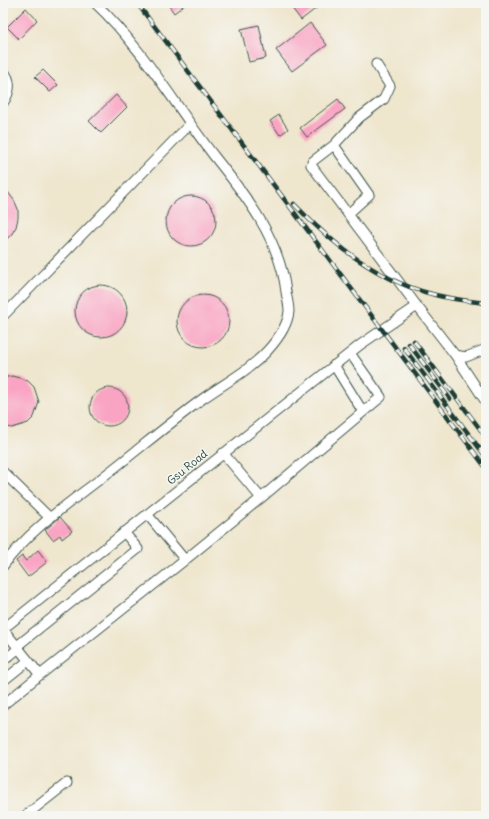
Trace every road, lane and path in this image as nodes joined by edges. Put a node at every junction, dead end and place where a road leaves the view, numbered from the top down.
1 (95, 3) edge
2 (376, 64) dead end
3 (3, 71) edge
4 (3, 103) edge
5 (190, 124) junction
6 (334, 145) junction
7 (348, 214) junction
8 (417, 306) junction
9 (3, 316) edge
10 (486, 349) edge
11 (350, 353) junction
12 (455, 355) junction
13 (334, 365) junction
14 (486, 402) edge
15 (363, 412) junction
16 (223, 453) junction
17 (3, 472) edge
18 (261, 498) junction
19 (147, 514) junction
20 (50, 518) junction
21 (124, 532) junction
22 (185, 560) junction
23 (3, 566) edge
24 (3, 629) edge
25 (18, 647) junction
26 (28, 660) junction
27 (3, 661) edge
28 (41, 674) junction
29 (3, 681) edge
30 (3, 705) edge
31 (67, 783) dead end
32 (25, 816) edge

1 - 5 street
2 - 6 street
3 - 4 street
5 - 9 street
5 - 20 street
6 - 7 street
6 - 7 street
7 - 8 street
8 - 11 street, Gsu Road
8 - 12 street
10 - 12 street
11 - 13 street, Gsu Road
11 - 15 street
12 - 14 street
13 - 15 street
13 - 16 street, Gsu Road
15 - 18 street
16 - 18 street
16 - 19 street, Gsu Road
17 - 20 street
18 - 22 street
19 - 21 street, Gsu Road
19 - 22 street
20 - 23 street
21 - 24 street, Gsu Road
21 - 25 street
22 - 28 street
24 - 25 street
25 - 26 street
25 - 27 street
26 - 28 street
26 - 29 street
28 - 30 street
31 - 32 street

